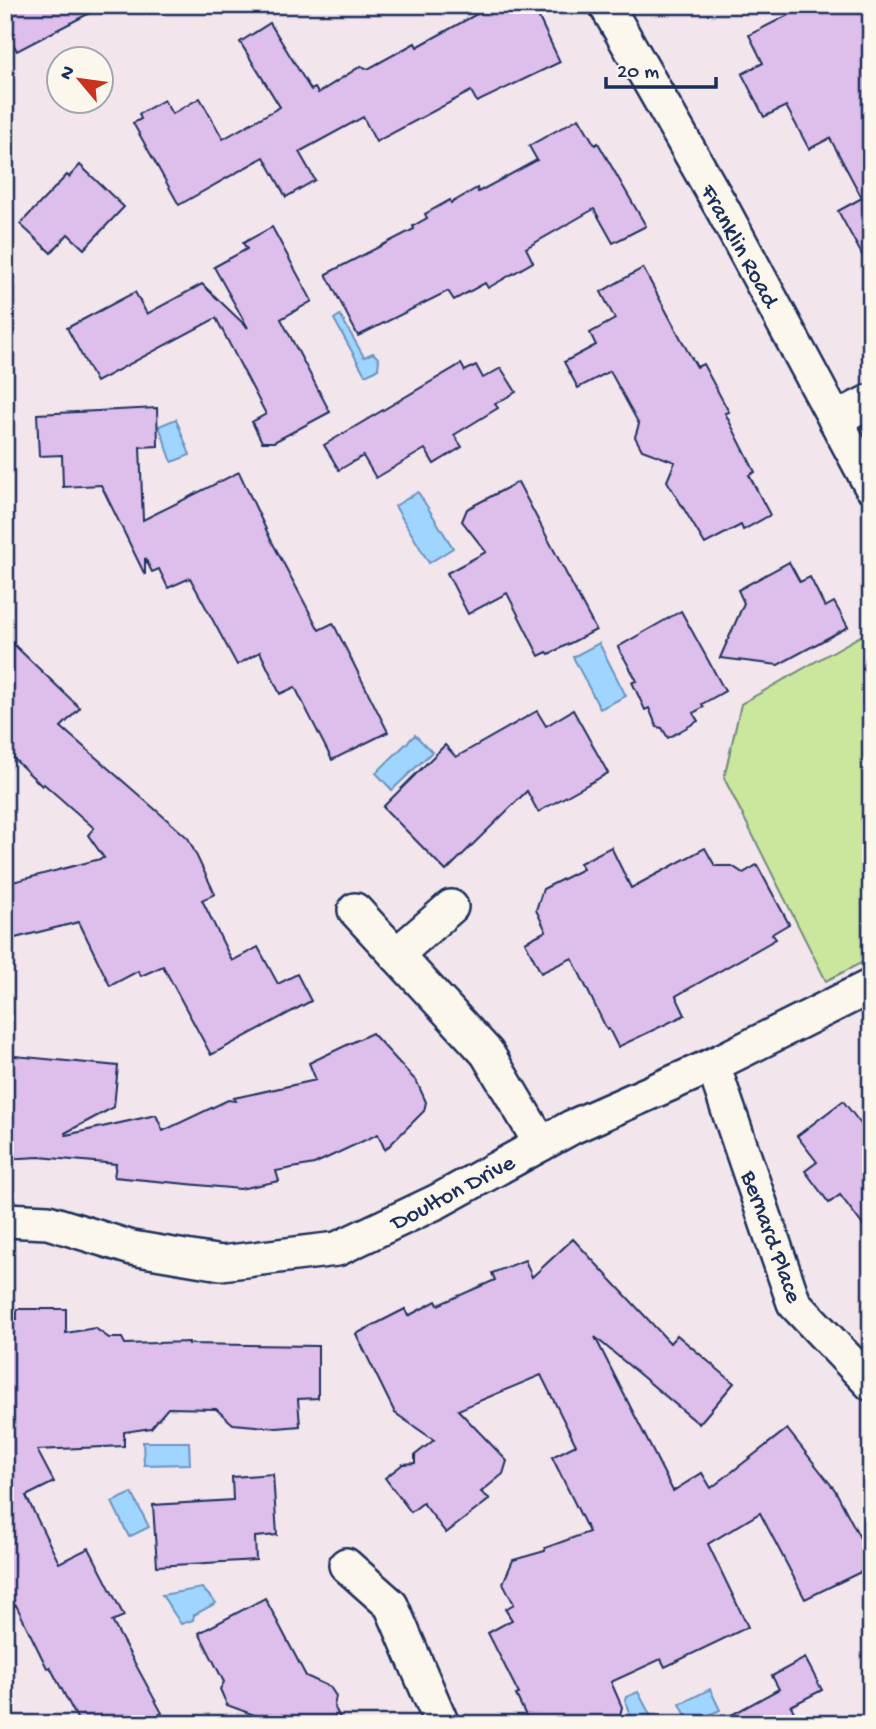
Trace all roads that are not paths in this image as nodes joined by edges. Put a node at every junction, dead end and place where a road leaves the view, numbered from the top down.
1 (607, 5) edge
2 (871, 401) edge
3 (835, 419) junction
4 (871, 486) edge
5 (451, 907) dead end
6 (355, 910) dead end
7 (396, 954) junction
8 (871, 985) edge
9 (713, 1065) junction
10 (541, 1144) junction
11 (5, 1220) edge
12 (871, 1384) edge
13 (346, 1565) dead end
14 (442, 1724) edge

1 - 3 street, Franklin Road
2 - 3 street
3 - 4 street, Franklin Road
5 - 7 street
6 - 7 street
7 - 10 street
8 - 9 street, Doulton Drive
9 - 10 street, Doulton Drive
9 - 12 street, Bernard Place
10 - 11 street, Doulton Drive
13 - 14 street

